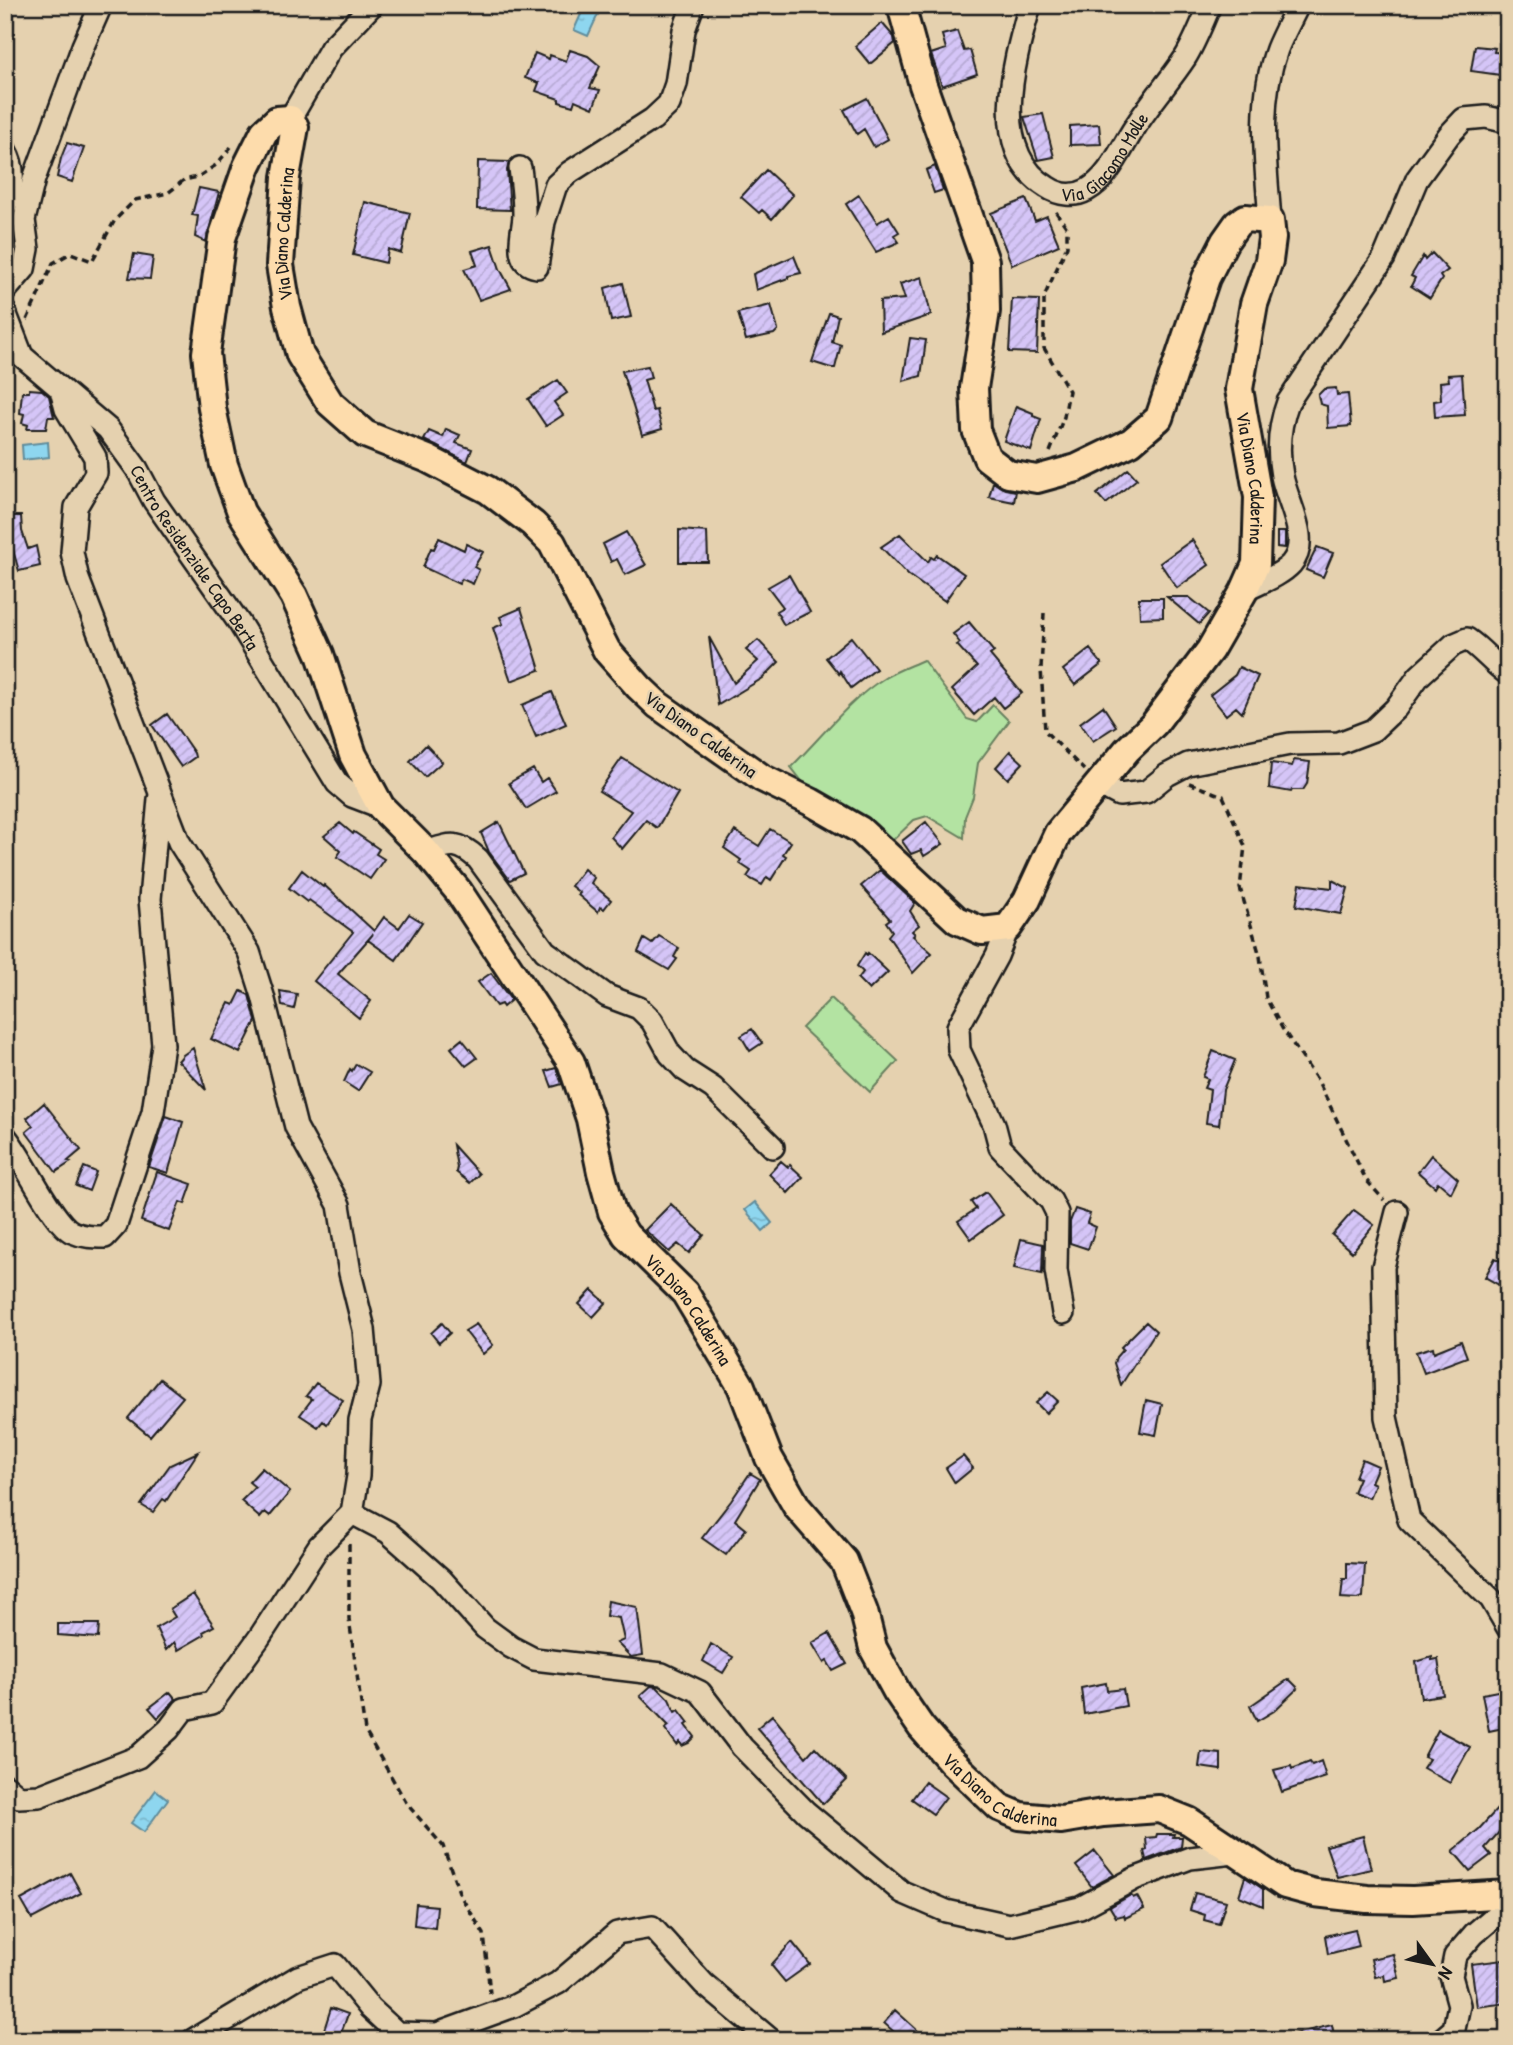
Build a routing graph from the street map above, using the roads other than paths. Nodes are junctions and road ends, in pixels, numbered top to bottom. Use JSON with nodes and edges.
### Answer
{"nodes":[{"id":1,"x":101,"y":5,"type":"edge"},
{"id":2,"x":372,"y":5,"type":"edge"},
{"id":3,"x":693,"y":5,"type":"edge"},
{"id":4,"x":901,"y":5,"type":"edge"},
{"id":5,"x":1030,"y":5,"type":"edge"},
{"id":6,"x":1210,"y":5,"type":"edge"},
{"id":7,"x":1298,"y":5,"type":"edge"},
{"id":8,"x":290,"y":119,"type":"junction"},
{"id":9,"x":1508,"y":122,"type":"edge"},
{"id":10,"x":5,"y":150,"type":"edge"},
{"id":11,"x":520,"y":168,"type":"dead end"},
{"id":12,"x":5,"y":208,"type":"edge"},
{"id":13,"x":1270,"y":220,"type":"junction"},
{"id":14,"x":5,"y":291,"type":"edge"},
{"id":15,"x":5,"y":312,"type":"edge"},
{"id":16,"x":61,"y":390,"type":"junction"},
{"id":17,"x":1244,"y":591,"type":"junction"},
{"id":18,"x":1508,"y":674,"type":"edge"},
{"id":19,"x":1098,"y":784,"type":"junction"},
{"id":20,"x":159,"y":794,"type":"junction"},
{"id":21,"x":381,"y":807,"type":"junction"},
{"id":22,"x":426,"y":852,"type":"junction"},
{"id":23,"x":1008,"y":928,"type":"junction"},
{"id":24,"x":5,"y":1136,"type":"edge"},
{"id":25,"x":773,"y":1147,"type":"dead end"},
{"id":26,"x":1397,"y":1212,"type":"road end"},
{"id":27,"x":1063,"y":1313,"type":"dead end"},
{"id":28,"x":352,"y":1513,"type":"junction"},
{"id":29,"x":1508,"y":1628,"type":"edge"},
{"id":30,"x":5,"y":1785,"type":"edge"},
{"id":31,"x":1234,"y":1853,"type":"junction"},
{"id":32,"x":1508,"y":1894,"type":"edge"},
{"id":33,"x":1508,"y":1905,"type":"edge"},
{"id":34,"x":193,"y":2040,"type":"edge"},
{"id":35,"x":771,"y":2040,"type":"edge"},
{"id":36,"x":1441,"y":2040,"type":"edge"}],
"edges":[{"from":1,"to":14,"type":"street"},
{"from":2,"to":8,"type":"street"},
{"from":3,"to":11,"type":"street"},
{"from":4,"to":13,"type":"main road"},
{"from":5,"to":6,"type":"street","name":"Via Giacomo Molle"},
{"from":7,"to":13,"type":"street"},
{"from":8,"to":21,"type":"main road","name":"Via Diano Calderina"},
{"from":8,"to":23,"type":"main road","name":"Via Diano Calderina"},
{"from":9,"to":17,"type":"street"},
{"from":10,"to":12,"type":"street"},
{"from":13,"to":17,"type":"main road","name":"Via Diano Calderina"},
{"from":15,"to":16,"type":"street","name":"Centro Residenziale Capo Berta"},
{"from":16,"to":20,"type":"street"},
{"from":16,"to":21,"type":"street","name":"Centro Residenziale Capo Berta"},
{"from":17,"to":19,"type":"main road","name":"Via Diano Calderina"},
{"from":18,"to":19,"type":"street"},
{"from":19,"to":23,"type":"main road","name":"Via Diano Calderina"},
{"from":20,"to":24,"type":"street"},
{"from":20,"to":28,"type":"street"},
{"from":21,"to":22,"type":"main road","name":"Via Diano Calderina"},
{"from":22,"to":25,"type":"street"},
{"from":22,"to":31,"type":"main road","name":"Via Diano Calderina"},
{"from":23,"to":27,"type":"street"},
{"from":26,"to":29,"type":"street"},
{"from":28,"to":30,"type":"street"},
{"from":28,"to":31,"type":"street"},
{"from":31,"to":32,"type":"main road","name":"Via Diano Calderina"},
{"from":33,"to":36,"type":"street"},
{"from":34,"to":35,"type":"street"}]}
